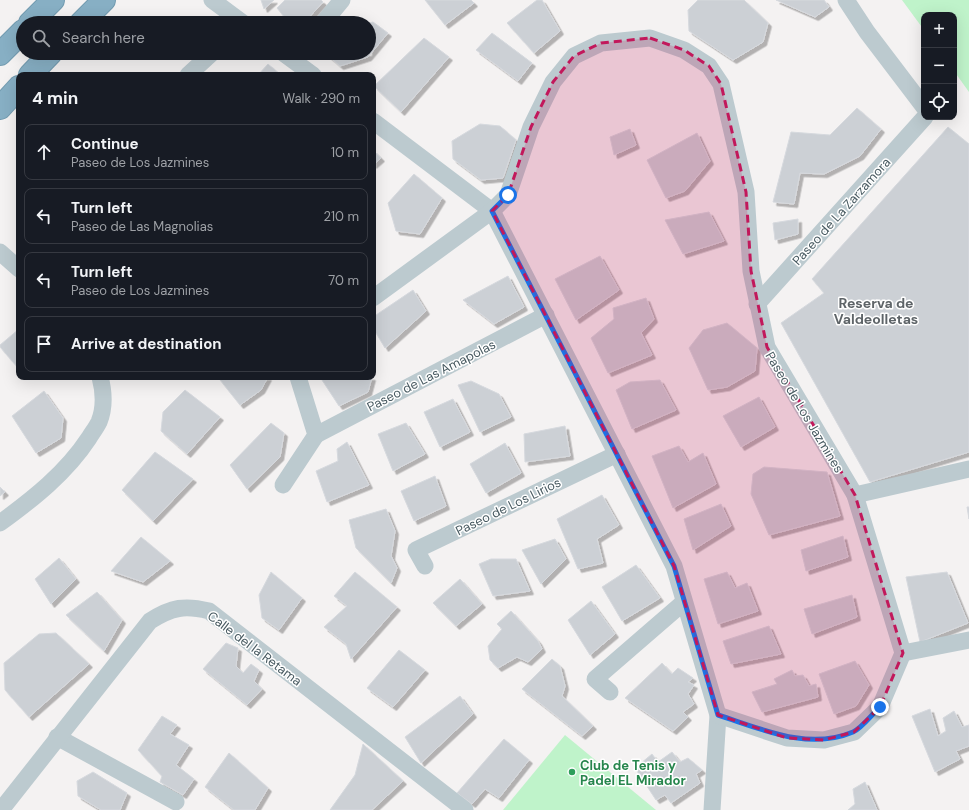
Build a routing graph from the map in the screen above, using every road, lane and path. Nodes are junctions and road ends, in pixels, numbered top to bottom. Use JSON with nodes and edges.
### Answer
{"nodes":[{"id":1,"x":53,"y":0,"type":"edge"},
{"id":2,"x":104,"y":0,"type":"edge"},
{"id":3,"x":212,"y":0,"type":"edge"},
{"id":4,"x":342,"y":0,"type":"edge"},
{"id":5,"x":846,"y":0,"type":"edge"},
{"id":6,"x":37,"y":16,"type":"edge"},
{"id":7,"x":88,"y":16,"type":"edge"},
{"id":8,"x":234,"y":16,"type":"edge"},
{"id":9,"x":329,"y":16,"type":"edge"},
{"id":10,"x":16,"y":38,"type":"edge"},
{"id":11,"x":0,"y":54,"type":"edge"},
{"id":12,"x":44,"y":60,"type":"edge"},
{"id":13,"x":204,"y":60,"type":"edge"},
{"id":14,"x":297,"y":60,"type":"edge"},
{"id":15,"x":33,"y":72,"type":"edge"},
{"id":16,"x":191,"y":72,"type":"edge"},
{"id":17,"x":310,"y":72,"type":"edge"},
{"id":18,"x":16,"y":90,"type":"edge"},
{"id":19,"x":921,"y":103,"type":"edge"},
{"id":20,"x":0,"y":108,"type":"edge"},
{"id":21,"x":922,"y":120,"type":"edge"},
{"id":22,"x":376,"y":123,"type":"edge"},
{"id":23,"x":492,"y":211,"type":"junction"},
{"id":24,"x":0,"y":252,"type":"edge"},
{"id":25,"x":16,"y":266,"type":"edge"},
{"id":26,"x":376,"y":296,"type":"edge"},
{"id":27,"x":757,"y":304,"type":"junction"},
{"id":28,"x":546,"y":316,"type":"junction"},
{"id":29,"x":101,"y":380,"type":"edge"},
{"id":30,"x":299,"y":380,"type":"edge"},
{"id":31,"x":316,"y":434,"type":"junction"},
{"id":32,"x":617,"y":454,"type":"junction"},
{"id":33,"x":969,"y":469,"type":"edge"},
{"id":34,"x":283,"y":485,"type":"dead end"},
{"id":35,"x":855,"y":495,"type":"junction"},
{"id":36,"x":0,"y":523,"type":"edge"},
{"id":37,"x":425,"y":566,"type":"dead end"},
{"id":38,"x":684,"y":602,"type":"junction"},
{"id":39,"x":969,"y":640,"type":"edge"},
{"id":40,"x":903,"y":653,"type":"junction"},
{"id":41,"x":610,"y":692,"type":"dead end"},
{"id":42,"x":718,"y":715,"type":"junction"},
{"id":43,"x":57,"y":737,"type":"junction"},
{"id":44,"x":176,"y":802,"type":"dead end"},
{"id":45,"x":1,"y":810,"type":"edge"},
{"id":46,"x":465,"y":810,"type":"edge"},
{"id":47,"x":712,"y":810,"type":"edge"}],
"edges":[{"from":1,"to":6,"type":"highway"},
{"from":2,"to":7,"type":"highway"},
{"from":3,"to":8,"type":"street"},
{"from":4,"to":9,"type":"street"},
{"from":5,"to":19,"type":"street"},
{"from":10,"to":11,"type":"highway"},
{"from":12,"to":15,"type":"highway"},
{"from":13,"to":16,"type":"street"},
{"from":14,"to":17,"type":"street"},
{"from":18,"to":20,"type":"highway"},
{"from":21,"to":27,"type":"street","name":"Paseo de La Zarzamora"},
{"from":22,"to":23,"type":"street"},
{"from":23,"to":26,"type":"street","name":"Paseo de Los Jazmines"},
{"from":23,"to":27,"type":"street","name":"Paseo de Los Jazmines"},
{"from":23,"to":28,"type":"street"},
{"from":24,"to":25,"type":"street"},
{"from":27,"to":35,"type":"street","name":"Paseo de Los Jazmines"},
{"from":28,"to":31,"type":"street","name":"Paseo de Las Amapolas"},
{"from":28,"to":32,"type":"street"},
{"from":29,"to":36,"type":"street"},
{"from":30,"to":31,"type":"street"},
{"from":31,"to":34,"type":"street"},
{"from":32,"to":37,"type":"street","name":"Paseo de Los Lirios"},
{"from":32,"to":38,"type":"street"},
{"from":33,"to":35,"type":"street"},
{"from":35,"to":40,"type":"street","name":"Paseo de Los Jazmines"},
{"from":38,"to":41,"type":"street"},
{"from":38,"to":42,"type":"street"},
{"from":39,"to":40,"type":"street"},
{"from":40,"to":42,"type":"street"},
{"from":42,"to":47,"type":"street"},
{"from":43,"to":44,"type":"street"},
{"from":43,"to":45,"type":"street","name":"Calle del la Retama"},
{"from":43,"to":46,"type":"street","name":"Calle del la Retama"}]}
